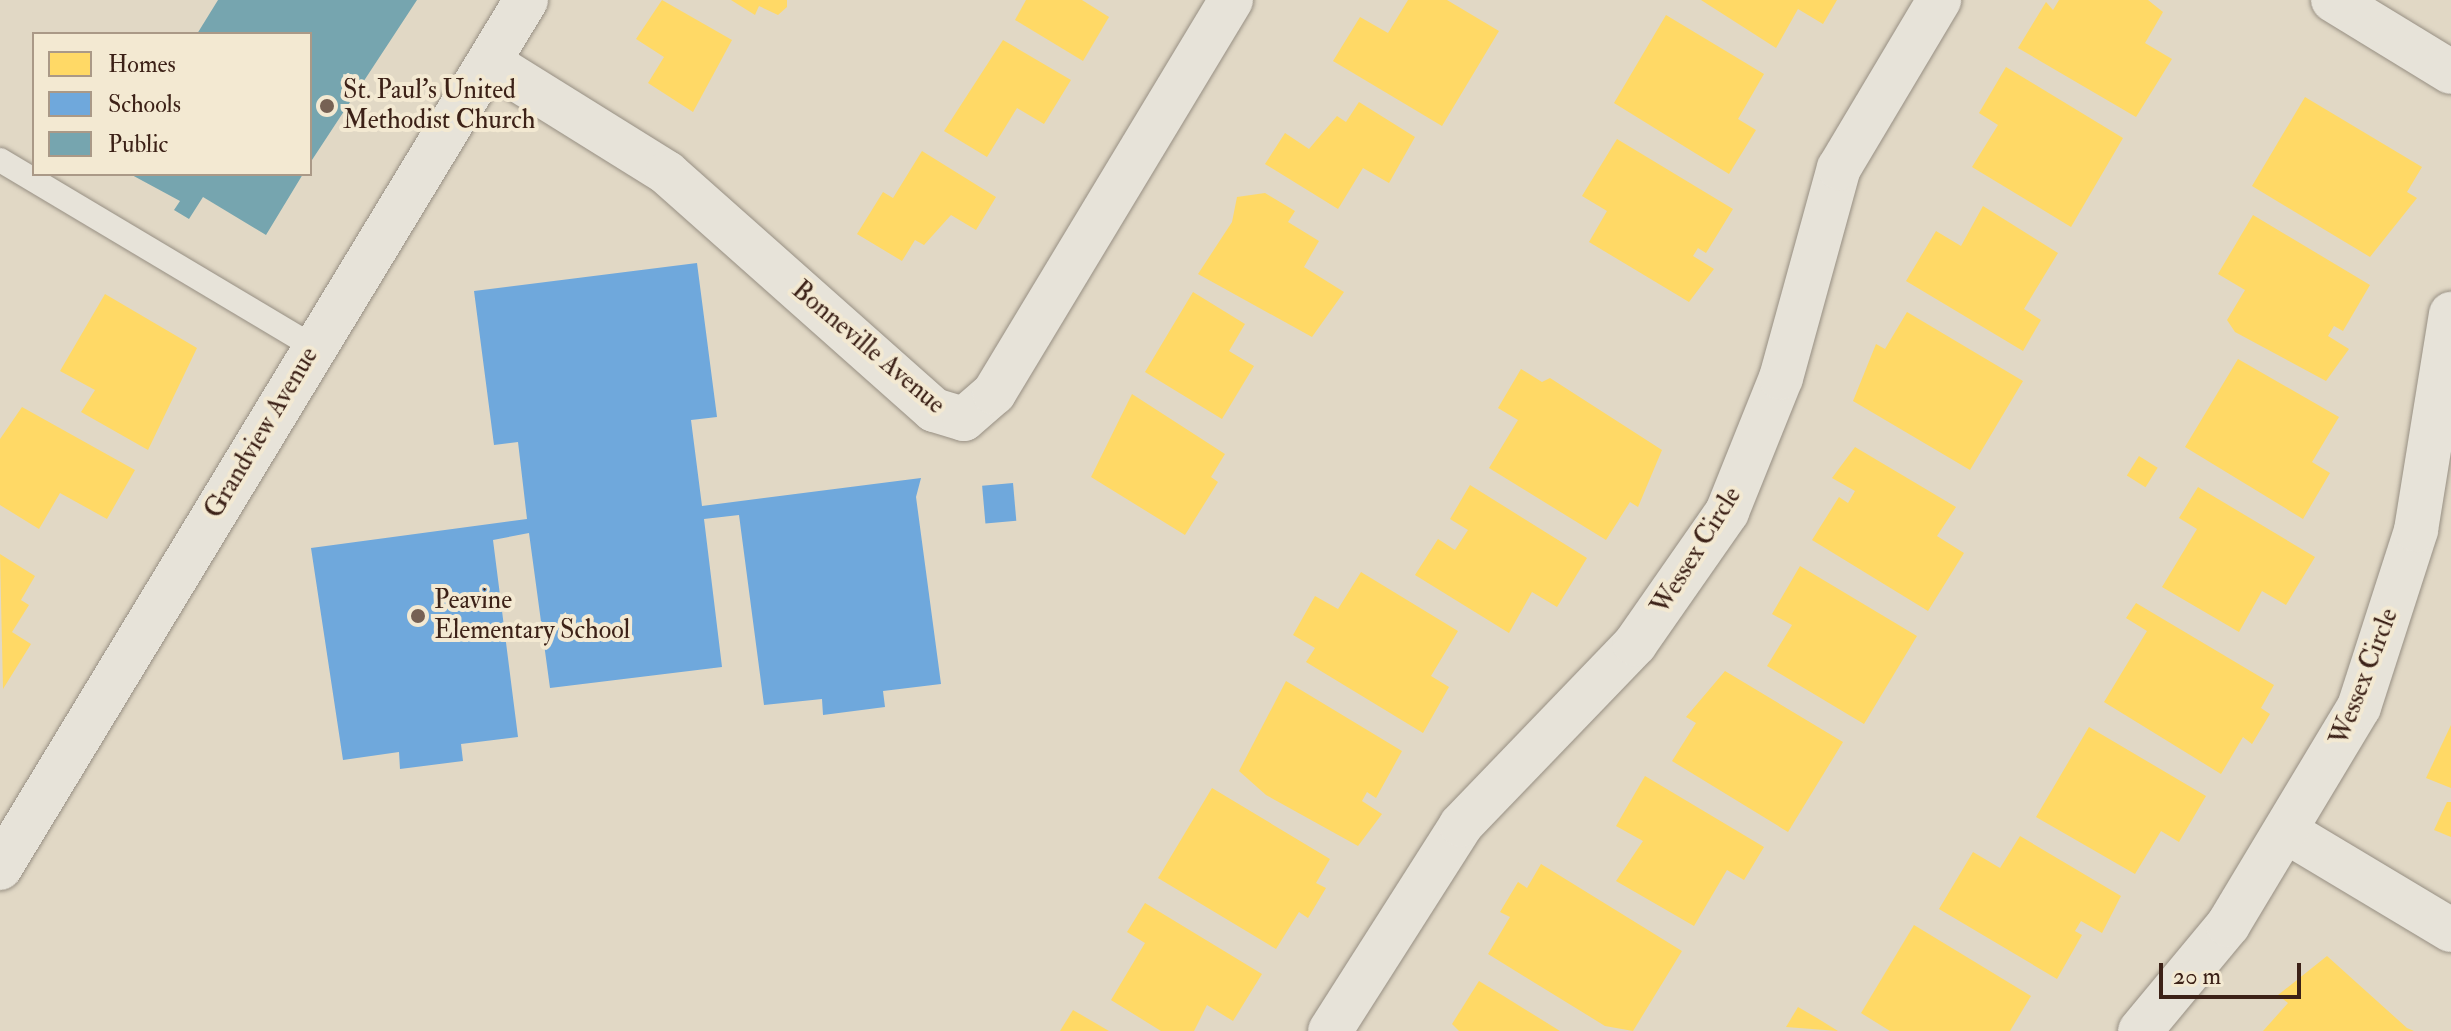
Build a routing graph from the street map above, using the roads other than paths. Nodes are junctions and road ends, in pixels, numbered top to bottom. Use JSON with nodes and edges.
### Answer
{"nodes":[{"id":1,"x":526,"y":0,"type":"edge"},
{"id":2,"x":1231,"y":0,"type":"edge"},
{"id":3,"x":1939,"y":0,"type":"edge"},
{"id":4,"x":2333,"y":0,"type":"edge"},
{"id":5,"x":489,"y":62,"type":"junction"},
{"id":6,"x":2451,"y":72,"type":"edge"},
{"id":7,"x":0,"y":160,"type":"edge"},
{"id":8,"x":2451,"y":314,"type":"edge"},
{"id":9,"x":314,"y":347,"type":"junction"},
{"id":10,"x":2287,"y":832,"type":"junction"},
{"id":11,"x":0,"y":868,"type":"edge"},
{"id":12,"x":2451,"y":930,"type":"edge"},
{"id":13,"x":1330,"y":1031,"type":"edge"},
{"id":14,"x":2140,"y":1031,"type":"edge"}],
"edges":[{"from":1,"to":5,"type":"street","name":"Grandview Avenue"},
{"from":2,"to":5,"type":"street","name":"Bonneville Avenue"},
{"from":3,"to":13,"type":"street","name":"Wessex Circle"},
{"from":4,"to":6,"type":"street"},
{"from":5,"to":9,"type":"street","name":"Grandview Avenue"},
{"from":7,"to":9,"type":"lane"},
{"from":8,"to":10,"type":"street","name":"Wessex Circle"},
{"from":9,"to":11,"type":"street","name":"Grandview Avenue"},
{"from":10,"to":12,"type":"street"},
{"from":10,"to":14,"type":"street","name":"Wessex Circle"}]}
